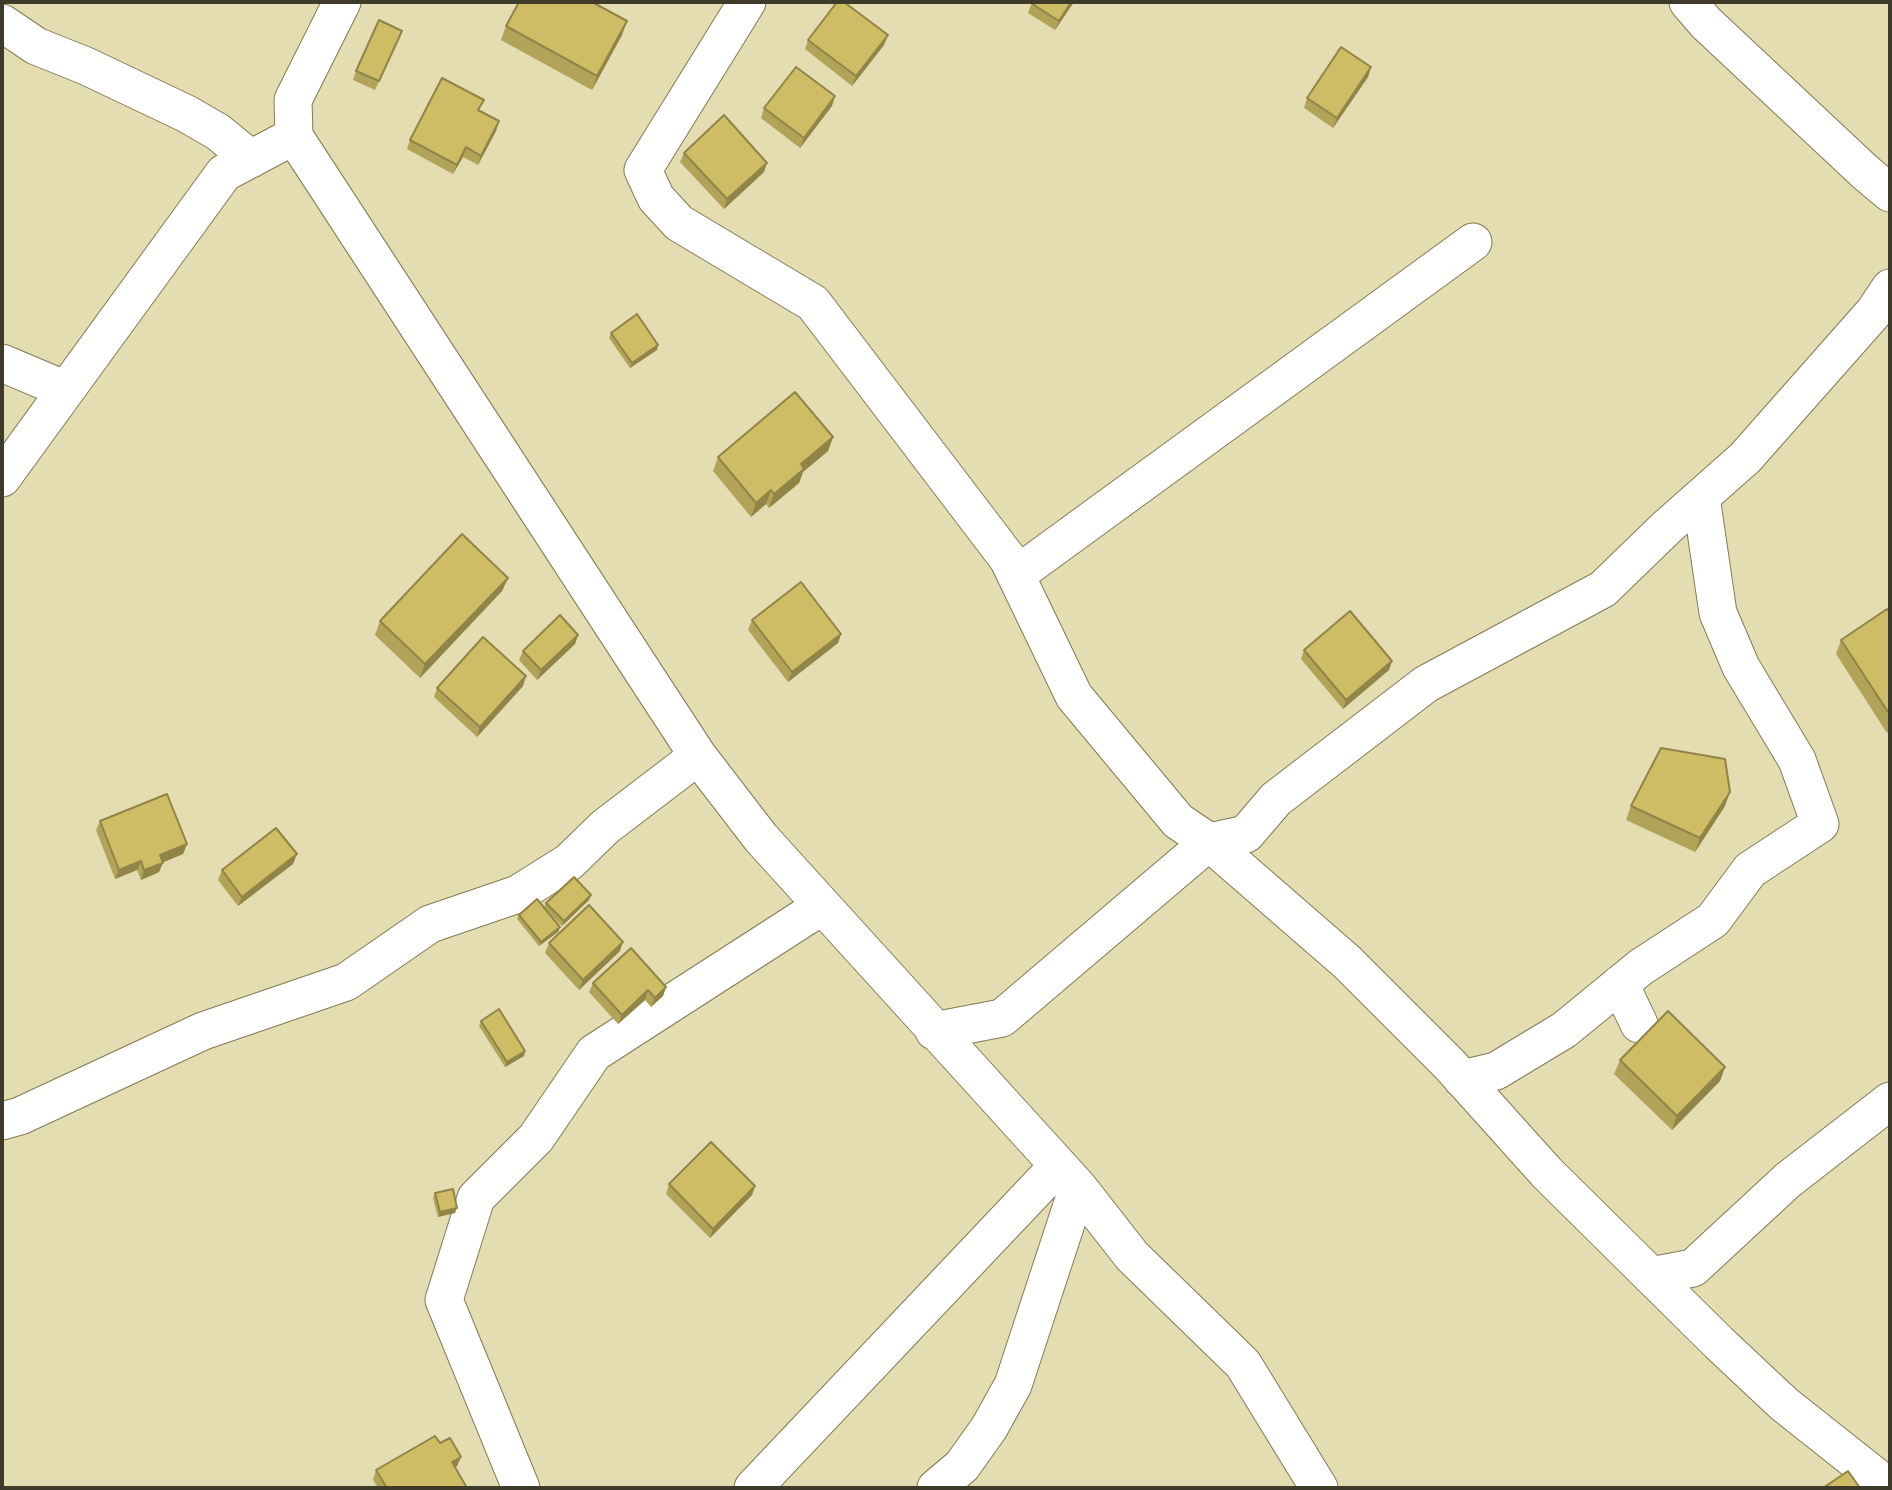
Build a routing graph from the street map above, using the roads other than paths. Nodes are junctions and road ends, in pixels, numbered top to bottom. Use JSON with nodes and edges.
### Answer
{"nodes":[{"id":1,"x":342,"y":2,"type":"edge"},
{"id":2,"x":747,"y":2,"type":"edge"},
{"id":3,"x":1688,"y":2,"type":"edge"},
{"id":4,"x":2,"y":23,"type":"edge"},
{"id":5,"x":295,"y":136,"type":"junction"},
{"id":6,"x":251,"y":159,"type":"junction"},
{"id":7,"x":1890,"y":193,"type":"edge"},
{"id":8,"x":1473,"y":242,"type":"dead end"},
{"id":9,"x":1890,"y":288,"type":"edge"},
{"id":10,"x":2,"y":363,"type":"edge"},
{"id":11,"x":66,"y":390,"type":"junction"},
{"id":12,"x":2,"y":478,"type":"edge"},
{"id":13,"x":1701,"y":497,"type":"junction"},
{"id":14,"x":1016,"y":575,"type":"junction"},
{"id":15,"x":698,"y":755,"type":"junction"},
{"id":16,"x":1209,"y":842,"type":"junction"},
{"id":17,"x":822,"y":906,"type":"junction"},
{"id":18,"x":1620,"y":984,"type":"junction"},
{"id":19,"x":1639,"y":1024,"type":"dead end"},
{"id":20,"x":934,"y":1031,"type":"junction"},
{"id":21,"x":1462,"y":1079,"type":"junction"},
{"id":22,"x":1890,"y":1101,"type":"edge"},
{"id":23,"x":2,"y":1121,"type":"edge"},
{"id":24,"x":1068,"y":1176,"type":"junction"},
{"id":25,"x":1651,"y":1276,"type":"junction"},
{"id":26,"x":521,"y":1488,"type":"edge"},
{"id":27,"x":753,"y":1488,"type":"edge"},
{"id":28,"x":936,"y":1488,"type":"edge"},
{"id":29,"x":1319,"y":1488,"type":"edge"},
{"id":30,"x":1890,"y":1488,"type":"edge"}],
"edges":[{"from":1,"to":5,"type":"street"},
{"from":2,"to":14,"type":"street"},
{"from":3,"to":7,"type":"street"},
{"from":4,"to":6,"type":"street"},
{"from":5,"to":6,"type":"street"},
{"from":5,"to":15,"type":"street"},
{"from":6,"to":11,"type":"street"},
{"from":8,"to":14,"type":"street"},
{"from":9,"to":13,"type":"street"},
{"from":10,"to":11,"type":"street"},
{"from":11,"to":12,"type":"street"},
{"from":13,"to":16,"type":"street"},
{"from":13,"to":18,"type":"street"},
{"from":14,"to":16,"type":"street"},
{"from":15,"to":17,"type":"street"},
{"from":15,"to":23,"type":"street"},
{"from":16,"to":20,"type":"street"},
{"from":16,"to":21,"type":"street"},
{"from":17,"to":20,"type":"street"},
{"from":17,"to":26,"type":"street"},
{"from":18,"to":19,"type":"street"},
{"from":18,"to":21,"type":"street"},
{"from":20,"to":24,"type":"street"},
{"from":21,"to":25,"type":"street"},
{"from":22,"to":25,"type":"street"},
{"from":24,"to":27,"type":"street"},
{"from":24,"to":28,"type":"street"},
{"from":24,"to":29,"type":"street"},
{"from":25,"to":30,"type":"street"}]}
